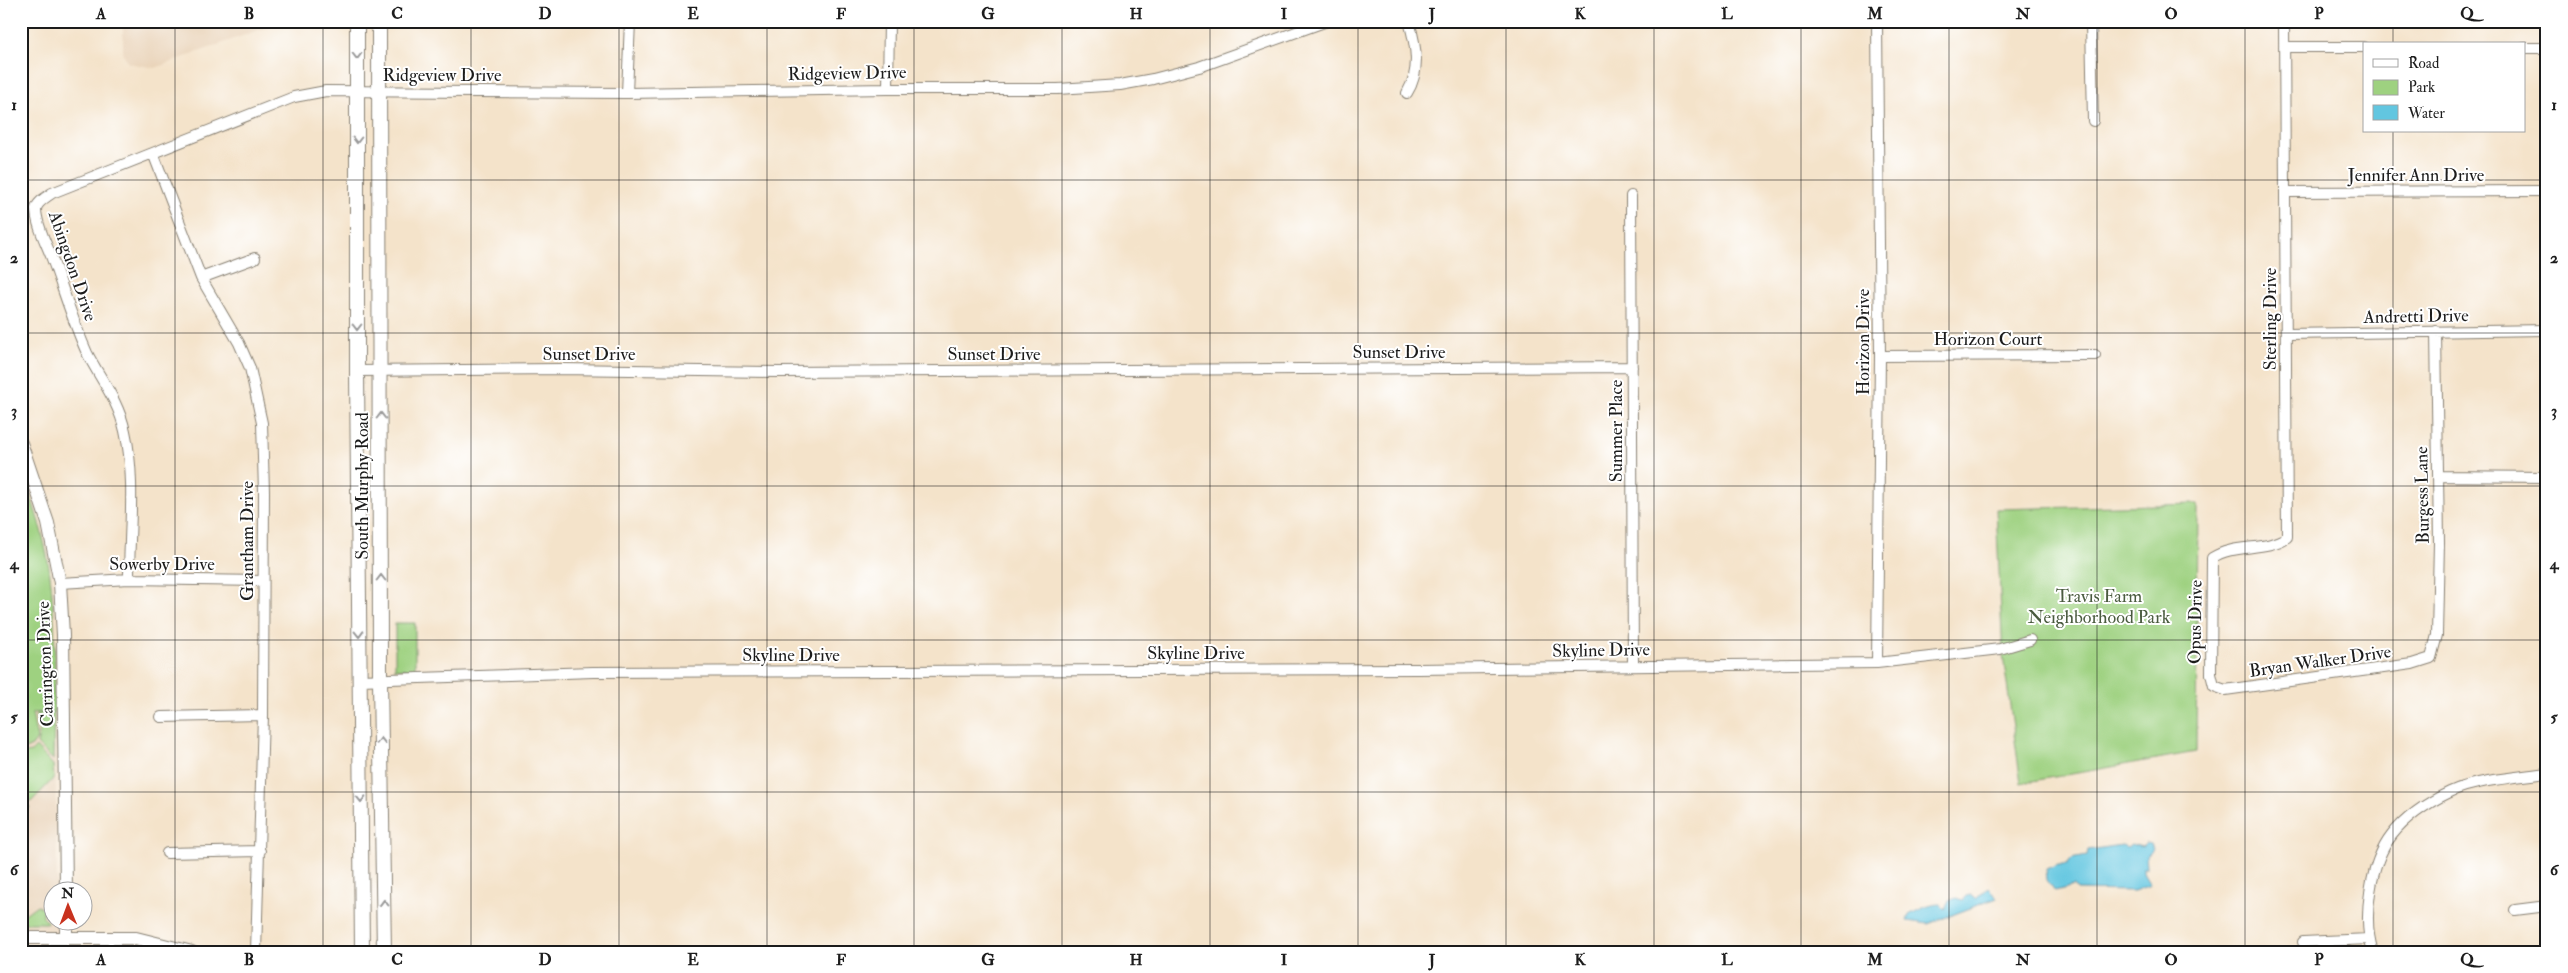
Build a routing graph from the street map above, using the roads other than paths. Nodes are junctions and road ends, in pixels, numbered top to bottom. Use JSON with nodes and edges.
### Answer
{"nodes":[{"id":1,"x":357,"y":21,"type":"edge"},
{"id":2,"x":379,"y":21,"type":"edge"},
{"id":3,"x":630,"y":21,"type":"edge"},
{"id":4,"x":889,"y":21,"type":"edge"},
{"id":5,"x":1327,"y":21,"type":"edge"},
{"id":6,"x":1409,"y":21,"type":"edge"},
{"id":7,"x":1877,"y":21,"type":"edge"},
{"id":8,"x":2091,"y":21,"type":"edge"},
{"id":9,"x":2284,"y":21,"type":"edge"},
{"id":10,"x":2284,"y":47,"type":"junction"},
{"id":11,"x":2363,"y":47,"type":"edge"},
{"id":12,"x":2526,"y":48,"type":"edge"},
{"id":13,"x":2547,"y":48,"type":"edge"},
{"id":14,"x":888,"y":89,"type":"junction"},
{"id":15,"x":357,"y":91,"type":"junction"},
{"id":16,"x":380,"y":91,"type":"junction"},
{"id":17,"x":627,"y":93,"type":"junction"},
{"id":18,"x":1407,"y":93,"type":"dead end"},
{"id":19,"x":2093,"y":121,"type":"dead end"},
{"id":20,"x":154,"y":153,"type":"junction"},
{"id":21,"x":2547,"y":191,"type":"edge"},
{"id":22,"x":2286,"y":192,"type":"junction"},
{"id":23,"x":1631,"y":196,"type":"dead end"},
{"id":24,"x":255,"y":258,"type":"dead end"},
{"id":25,"x":202,"y":278,"type":"junction"},
{"id":26,"x":2547,"y":330,"type":"edge"},
{"id":27,"x":2436,"y":331,"type":"junction"},
{"id":28,"x":2287,"y":334,"type":"junction"},
{"id":29,"x":2095,"y":355,"type":"dead end"},
{"id":30,"x":1880,"y":356,"type":"junction"},
{"id":31,"x":1632,"y":367,"type":"junction"},
{"id":32,"x":357,"y":371,"type":"junction"},
{"id":33,"x":381,"y":371,"type":"junction"},
{"id":34,"x":21,"y":443,"type":"edge"},
{"id":35,"x":2438,"y":476,"type":"junction"},
{"id":36,"x":2547,"y":477,"type":"edge"},
{"id":37,"x":2212,"y":558,"type":"joint"},
{"id":38,"x":129,"y":580,"type":"junction"},
{"id":39,"x":263,"y":581,"type":"junction"},
{"id":40,"x":60,"y":583,"type":"junction"},
{"id":41,"x":2030,"y":640,"type":"dead end"},
{"id":42,"x":2431,"y":658,"type":"joint"},
{"id":43,"x":1877,"y":663,"type":"junction"},
{"id":44,"x":1633,"y":666,"type":"junction"},
{"id":45,"x":360,"y":680,"type":"junction"},
{"id":46,"x":380,"y":680,"type":"junction"},
{"id":47,"x":2214,"y":686,"type":"joint"},
{"id":48,"x":262,"y":715,"type":"junction"},
{"id":49,"x":160,"y":717,"type":"dead end"},
{"id":50,"x":2547,"y":773,"type":"edge"},
{"id":51,"x":260,"y":851,"type":"junction"},
{"id":52,"x":167,"y":853,"type":"dead end"},
{"id":53,"x":66,"y":880,"type":"edge"},
{"id":54,"x":2547,"y":906,"type":"edge"},
{"id":55,"x":2515,"y":910,"type":"dead end"},
{"id":56,"x":66,"y":930,"type":"edge"},
{"id":57,"x":21,"y":938,"type":"edge"},
{"id":58,"x":66,"y":938,"type":"junction"},
{"id":59,"x":2369,"y":940,"type":"junction"},
{"id":60,"x":2303,"y":942,"type":"dead end"},
{"id":61,"x":192,"y":952,"type":"edge"},
{"id":62,"x":256,"y":952,"type":"edge"},
{"id":63,"x":362,"y":952,"type":"edge"},
{"id":64,"x":384,"y":952,"type":"edge"},
{"id":65,"x":2373,"y":952,"type":"edge"}],
"edges":[{"from":1,"to":15,"type":"main road","name":"South Murphy Road","one_way":true},
{"from":2,"to":16,"type":"main road","name":"South Murphy Road"},
{"from":3,"to":17,"type":"street"},
{"from":4,"to":14,"type":"street"},
{"from":5,"to":14,"type":"street","name":"Ridgeview Drive"},
{"from":6,"to":18,"type":"street"},
{"from":7,"to":30,"type":"street","name":"Horizon Drive"},
{"from":8,"to":19,"type":"street"},
{"from":9,"to":10,"type":"street","name":"Sterling Drive"},
{"from":10,"to":11,"type":"street"},
{"from":10,"to":22,"type":"street","name":"Sterling Drive"},
{"from":12,"to":13,"type":"street"},
{"from":14,"to":17,"type":"street","name":"Ridgeview Drive"},
{"from":15,"to":16,"type":"street","name":"Ridgeview Drive"},
{"from":15,"to":20,"type":"street","name":"Abingdon Drive"},
{"from":15,"to":32,"type":"main road","name":"South Murphy Road","one_way":true},
{"from":16,"to":17,"type":"street","name":"Ridgeview Drive"},
{"from":16,"to":33,"type":"main road","name":"South Murphy Road"},
{"from":20,"to":25,"type":"street","name":"Grantham Drive"},
{"from":20,"to":38,"type":"street","name":"Abingdon Drive"},
{"from":21,"to":22,"type":"street","name":"Jennifer Ann Drive"},
{"from":22,"to":28,"type":"street","name":"Sterling Drive"},
{"from":23,"to":31,"type":"street","name":"Summer Place"},
{"from":24,"to":25,"type":"street"},
{"from":25,"to":39,"type":"street","name":"Grantham Drive"},
{"from":26,"to":27,"type":"street","name":"Andretti Drive"},
{"from":27,"to":28,"type":"street","name":"Andretti Drive"},
{"from":27,"to":35,"type":"street","name":"Burgess Lane"},
{"from":28,"to":37,"type":"street","name":"Sterling Drive"},
{"from":29,"to":30,"type":"street","name":"Horizon Court"},
{"from":30,"to":43,"type":"street","name":"Horizon Drive"},
{"from":31,"to":33,"type":"street","name":"Sunset Drive"},
{"from":31,"to":44,"type":"street","name":"Summer Place"},
{"from":32,"to":33,"type":"street","name":"Sunset Drive"},
{"from":32,"to":45,"type":"main road","name":"South Murphy Road","one_way":true},
{"from":46,"to":33,"type":"main road","name":"South Murphy Road","one_way":true},
{"from":34,"to":40,"type":"street","name":"Carrington Drive"},
{"from":35,"to":36,"type":"street"},
{"from":35,"to":42,"type":"street","name":"Burgess Lane"},
{"from":37,"to":47,"type":"street","name":"Opus Drive"},
{"from":38,"to":39,"type":"street","name":"Sowerby Drive"},
{"from":38,"to":40,"type":"street","name":"Sowerby Drive"},
{"from":39,"to":48,"type":"street","name":"Grantham Drive"},
{"from":40,"to":53,"type":"street","name":"Carrington Drive"},
{"from":41,"to":43,"type":"street","name":"Skyline Drive"},
{"from":42,"to":47,"type":"street","name":"Bryan Walker Drive"},
{"from":43,"to":44,"type":"street","name":"Skyline Drive"},
{"from":44,"to":46,"type":"street","name":"Skyline Drive"},
{"from":45,"to":46,"type":"street","name":"Skyline Drive"},
{"from":45,"to":63,"type":"main road","name":"South Murphy Road","one_way":true},
{"from":64,"to":46,"type":"main road","name":"South Murphy Road","one_way":true},
{"from":48,"to":49,"type":"street"},
{"from":48,"to":51,"type":"street","name":"Grantham Drive"},
{"from":50,"to":59,"type":"street"},
{"from":51,"to":52,"type":"street"},
{"from":51,"to":62,"type":"street","name":"Grantham Drive"},
{"from":54,"to":55,"type":"street"},
{"from":56,"to":58,"type":"street"},
{"from":57,"to":58,"type":"street"},
{"from":58,"to":61,"type":"street"},
{"from":59,"to":60,"type":"street"},
{"from":59,"to":65,"type":"street"}]}
